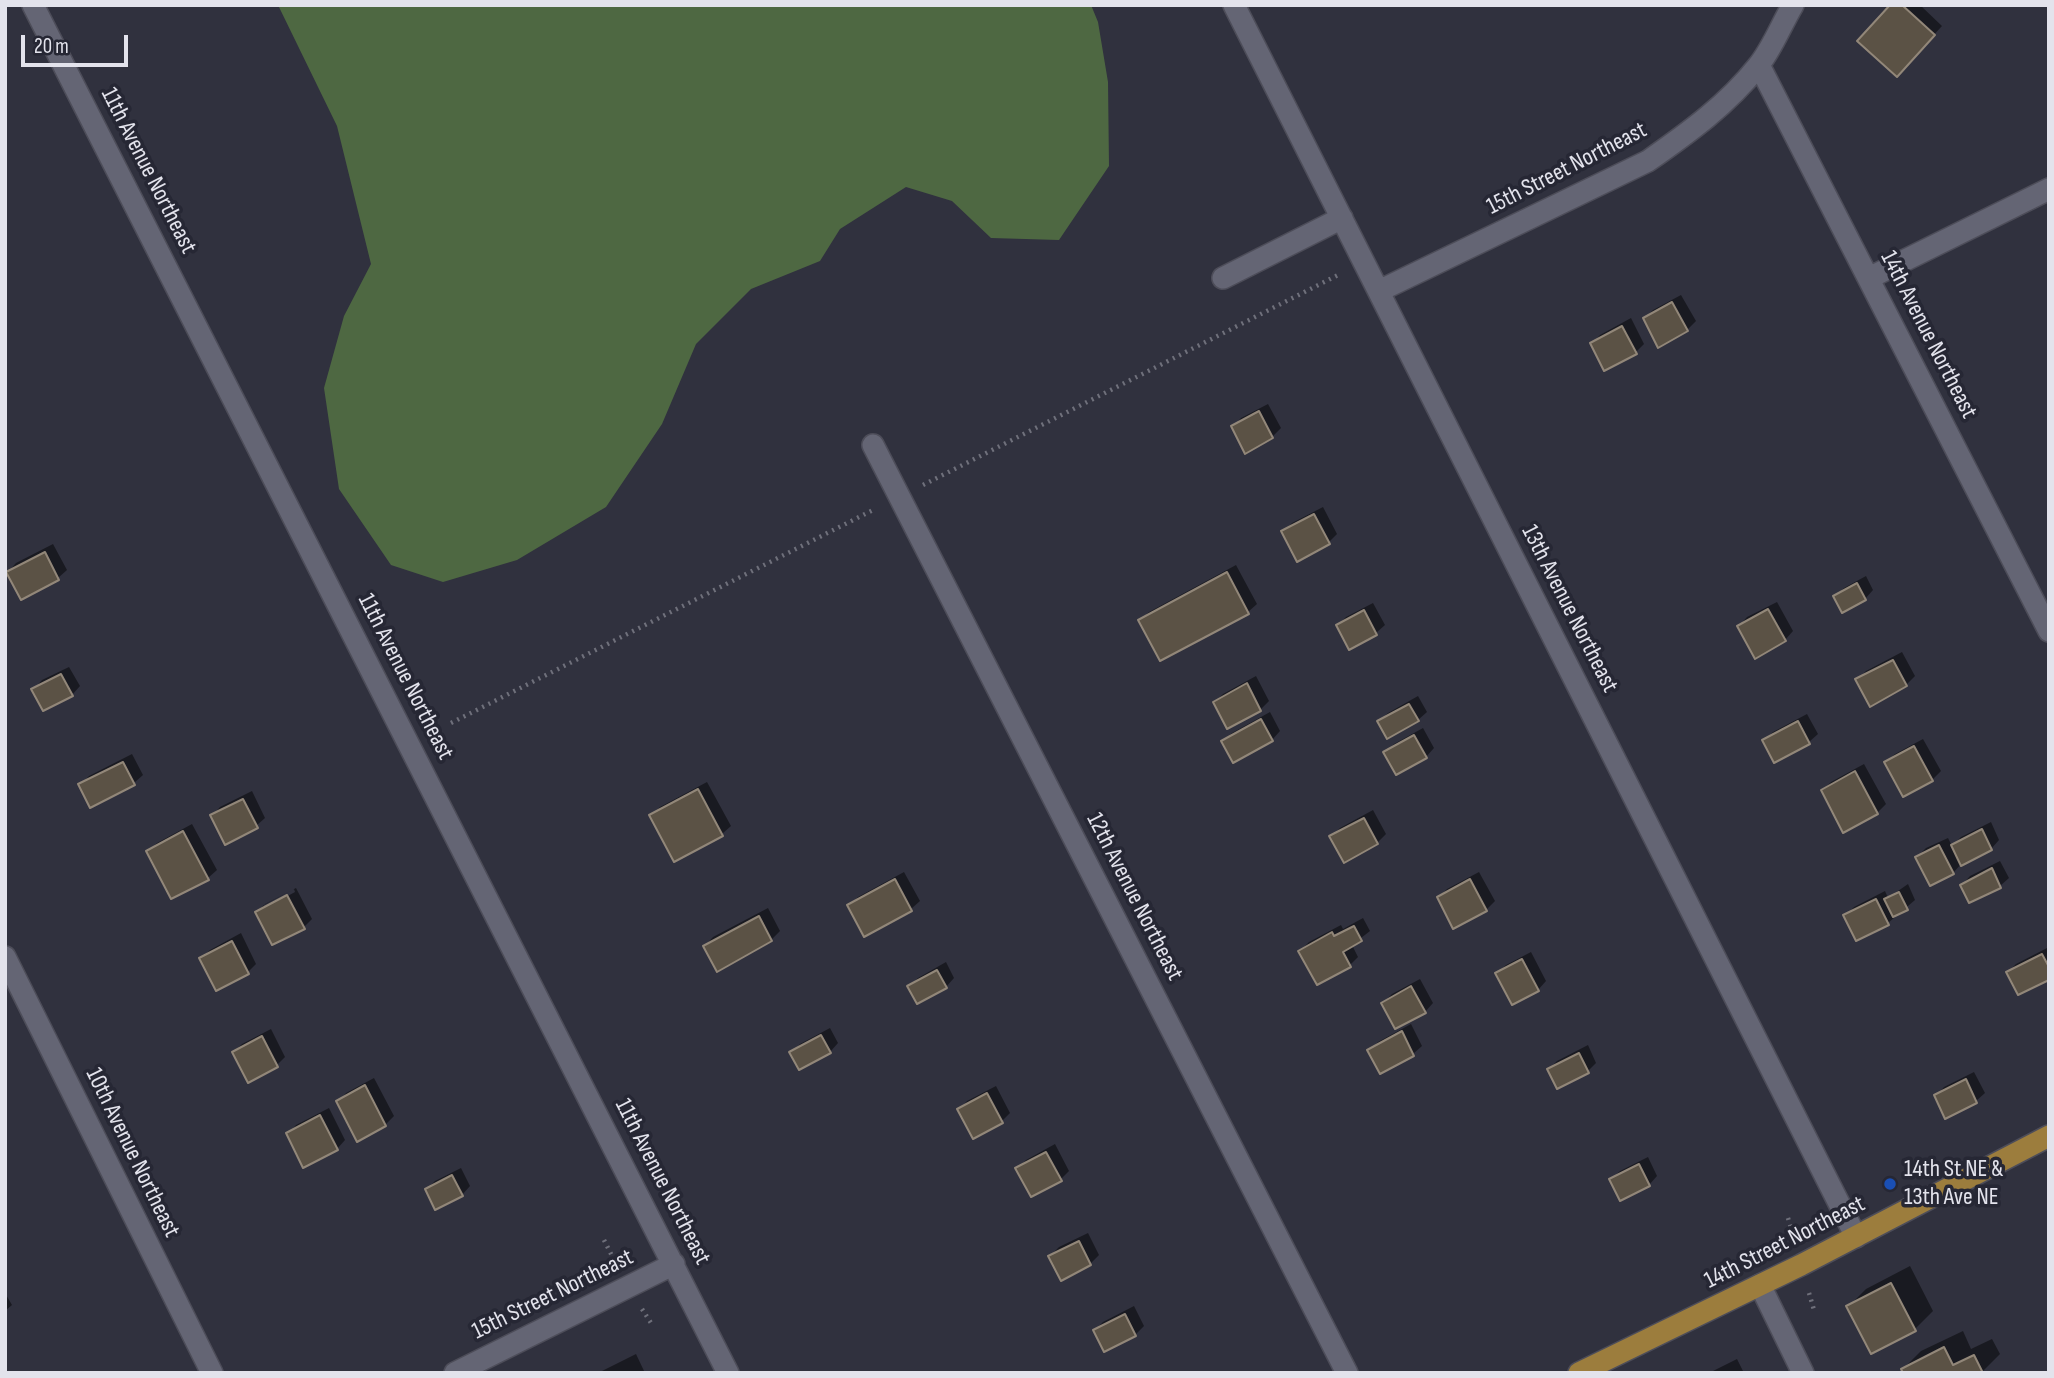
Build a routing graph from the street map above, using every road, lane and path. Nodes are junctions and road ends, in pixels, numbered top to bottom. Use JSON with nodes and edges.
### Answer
{"nodes":[{"id":1,"x":33,"y":5,"type":"edge"},
{"id":2,"x":1234,"y":5,"type":"edge"},
{"id":3,"x":1793,"y":5,"type":"edge"},
{"id":4,"x":1759,"y":65,"type":"junction"},
{"id":5,"x":2049,"y":189,"type":"edge"},
{"id":6,"x":1342,"y":218,"type":"junction"},
{"id":7,"x":1223,"y":278,"type":"dead end"},
{"id":8,"x":1869,"y":278,"type":"junction"},
{"id":9,"x":1379,"y":291,"type":"junction"},
{"id":10,"x":873,"y":445,"type":"dead end"},
{"id":11,"x":2049,"y":631,"type":"edge"},
{"id":12,"x":5,"y":957,"type":"edge"},
{"id":13,"x":2049,"y":1136,"type":"edge"},
{"id":14,"x":1856,"y":1237,"type":"junction"},
{"id":15,"x":674,"y":1264,"type":"junction"},
{"id":16,"x":1760,"y":1285,"type":"junction"},
{"id":17,"x":212,"y":1373,"type":"edge"},
{"id":18,"x":455,"y":1373,"type":"edge"},
{"id":19,"x":728,"y":1373,"type":"edge"},
{"id":20,"x":1347,"y":1373,"type":"edge"},
{"id":21,"x":1579,"y":1373,"type":"edge"},
{"id":22,"x":1803,"y":1373,"type":"edge"}],
"edges":[{"from":1,"to":15,"type":"street","name":"11th Avenue Northeast"},
{"from":2,"to":6,"type":"street","name":"13th Avenue Northeast"},
{"from":3,"to":4,"type":"street","name":"15th Street Northeast"},
{"from":4,"to":8,"type":"street","name":"14th Avenue Northeast"},
{"from":4,"to":9,"type":"street","name":"15th Street Northeast"},
{"from":5,"to":8,"type":"street"},
{"from":6,"to":7,"type":"street"},
{"from":6,"to":9,"type":"street","name":"13th Avenue Northeast"},
{"from":8,"to":11,"type":"street","name":"14th Avenue Northeast"},
{"from":9,"to":14,"type":"street","name":"13th Avenue Northeast"},
{"from":10,"to":20,"type":"street","name":"12th Avenue Northeast"},
{"from":12,"to":17,"type":"street","name":"10th Avenue Northeast"},
{"from":13,"to":14,"type":"main road","name":"14th Street Northeast"},
{"from":14,"to":16,"type":"main road","name":"14th Street Northeast"},
{"from":15,"to":18,"type":"street","name":"15th Street Northeast"},
{"from":15,"to":19,"type":"street","name":"11th Avenue Northeast"},
{"from":16,"to":21,"type":"main road","name":"14th Street Northeast"},
{"from":16,"to":22,"type":"street"}]}
